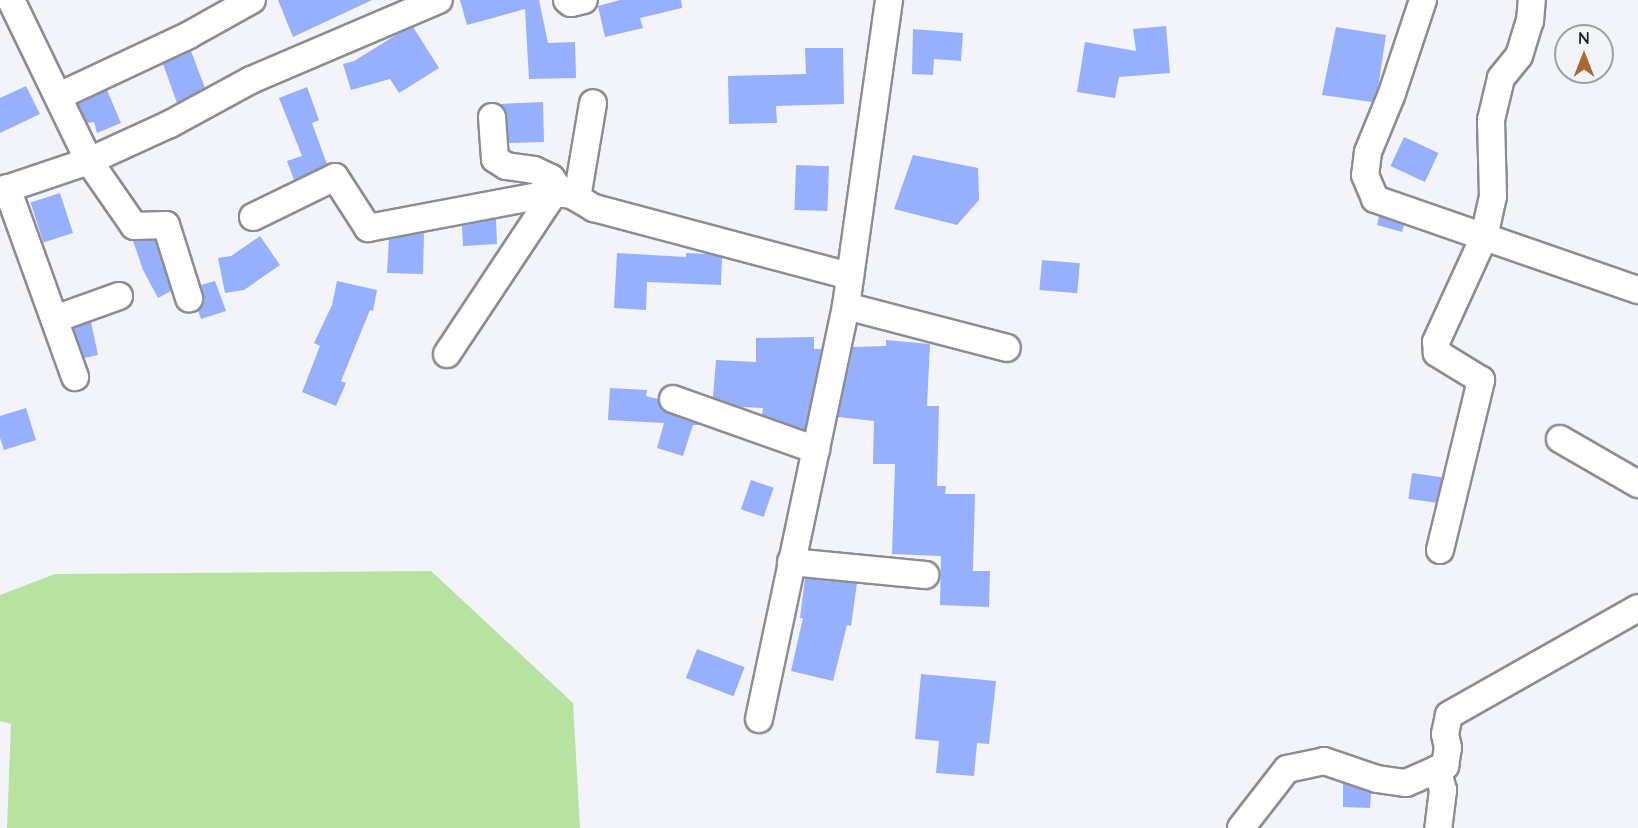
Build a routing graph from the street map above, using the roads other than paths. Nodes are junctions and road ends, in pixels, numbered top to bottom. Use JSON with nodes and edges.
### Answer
{"nodes":[{"id":1,"x":10,"y":0,"type":"edge"},
{"id":2,"x":252,"y":0,"type":"edge"},
{"id":3,"x":439,"y":0,"type":"edge"},
{"id":4,"x":567,"y":0,"type":"edge"},
{"id":5,"x":584,"y":0,"type":"edge"},
{"id":6,"x":889,"y":0,"type":"edge"},
{"id":7,"x":1423,"y":0,"type":"edge"},
{"id":8,"x":1532,"y":0,"type":"edge"},
{"id":9,"x":60,"y":96,"type":"junction"},
{"id":10,"x":593,"y":103,"type":"dead end"},
{"id":11,"x":492,"y":117,"type":"dead end"},
{"id":12,"x":89,"y":161,"type":"junction"},
{"id":13,"x":4,"y":189,"type":"edge"},
{"id":14,"x":564,"y":195,"type":"junction"},
{"id":15,"x":253,"y":217,"type":"dead end"},
{"id":16,"x":1484,"y":237,"type":"junction"},
{"id":17,"x":850,"y":276,"type":"junction"},
{"id":18,"x":1638,"y":290,"type":"edge"},
{"id":19,"x":119,"y":296,"type":"dead end"},
{"id":20,"x":189,"y":298,"type":"dead end"},
{"id":21,"x":846,"y":306,"type":"junction"},
{"id":22,"x":55,"y":319,"type":"junction"},
{"id":23,"x":1007,"y":348,"type":"dead end"},
{"id":24,"x":447,"y":354,"type":"dead end"},
{"id":25,"x":75,"y":377,"type":"dead end"},
{"id":26,"x":674,"y":399,"type":"dead end"},
{"id":27,"x":1560,"y":439,"type":"dead end"},
{"id":28,"x":816,"y":450,"type":"junction"},
{"id":29,"x":1638,"y":484,"type":"edge"},
{"id":30,"x":1440,"y":550,"type":"dead end"},
{"id":31,"x":791,"y":562,"type":"junction"},
{"id":32,"x":925,"y":575,"type":"dead end"},
{"id":33,"x":1638,"y":608,"type":"edge"},
{"id":34,"x":759,"y":719,"type":"dead end"},
{"id":35,"x":1437,"y":770,"type":"junction"},
{"id":36,"x":1241,"y":828,"type":"edge"},
{"id":37,"x":1438,"y":828,"type":"edge"}],
"edges":[{"from":1,"to":9,"type":"street"},
{"from":2,"to":9,"type":"street"},
{"from":3,"to":12,"type":"street"},
{"from":4,"to":5,"type":"street"},
{"from":6,"to":17,"type":"street"},
{"from":7,"to":16,"type":"street"},
{"from":8,"to":16,"type":"street"},
{"from":9,"to":12,"type":"street"},
{"from":10,"to":14,"type":"street"},
{"from":11,"to":14,"type":"street"},
{"from":12,"to":13,"type":"street"},
{"from":12,"to":20,"type":"street"},
{"from":13,"to":22,"type":"street"},
{"from":14,"to":15,"type":"street"},
{"from":14,"to":17,"type":"street"},
{"from":14,"to":24,"type":"street"},
{"from":16,"to":18,"type":"street"},
{"from":16,"to":30,"type":"street"},
{"from":17,"to":21,"type":"street"},
{"from":19,"to":22,"type":"street"},
{"from":21,"to":23,"type":"street"},
{"from":21,"to":28,"type":"street"},
{"from":22,"to":25,"type":"street"},
{"from":26,"to":28,"type":"street"},
{"from":27,"to":29,"type":"street"},
{"from":28,"to":31,"type":"street"},
{"from":31,"to":32,"type":"street"},
{"from":31,"to":34,"type":"street"},
{"from":33,"to":35,"type":"street"},
{"from":35,"to":36,"type":"street"},
{"from":35,"to":37,"type":"street"}]}
